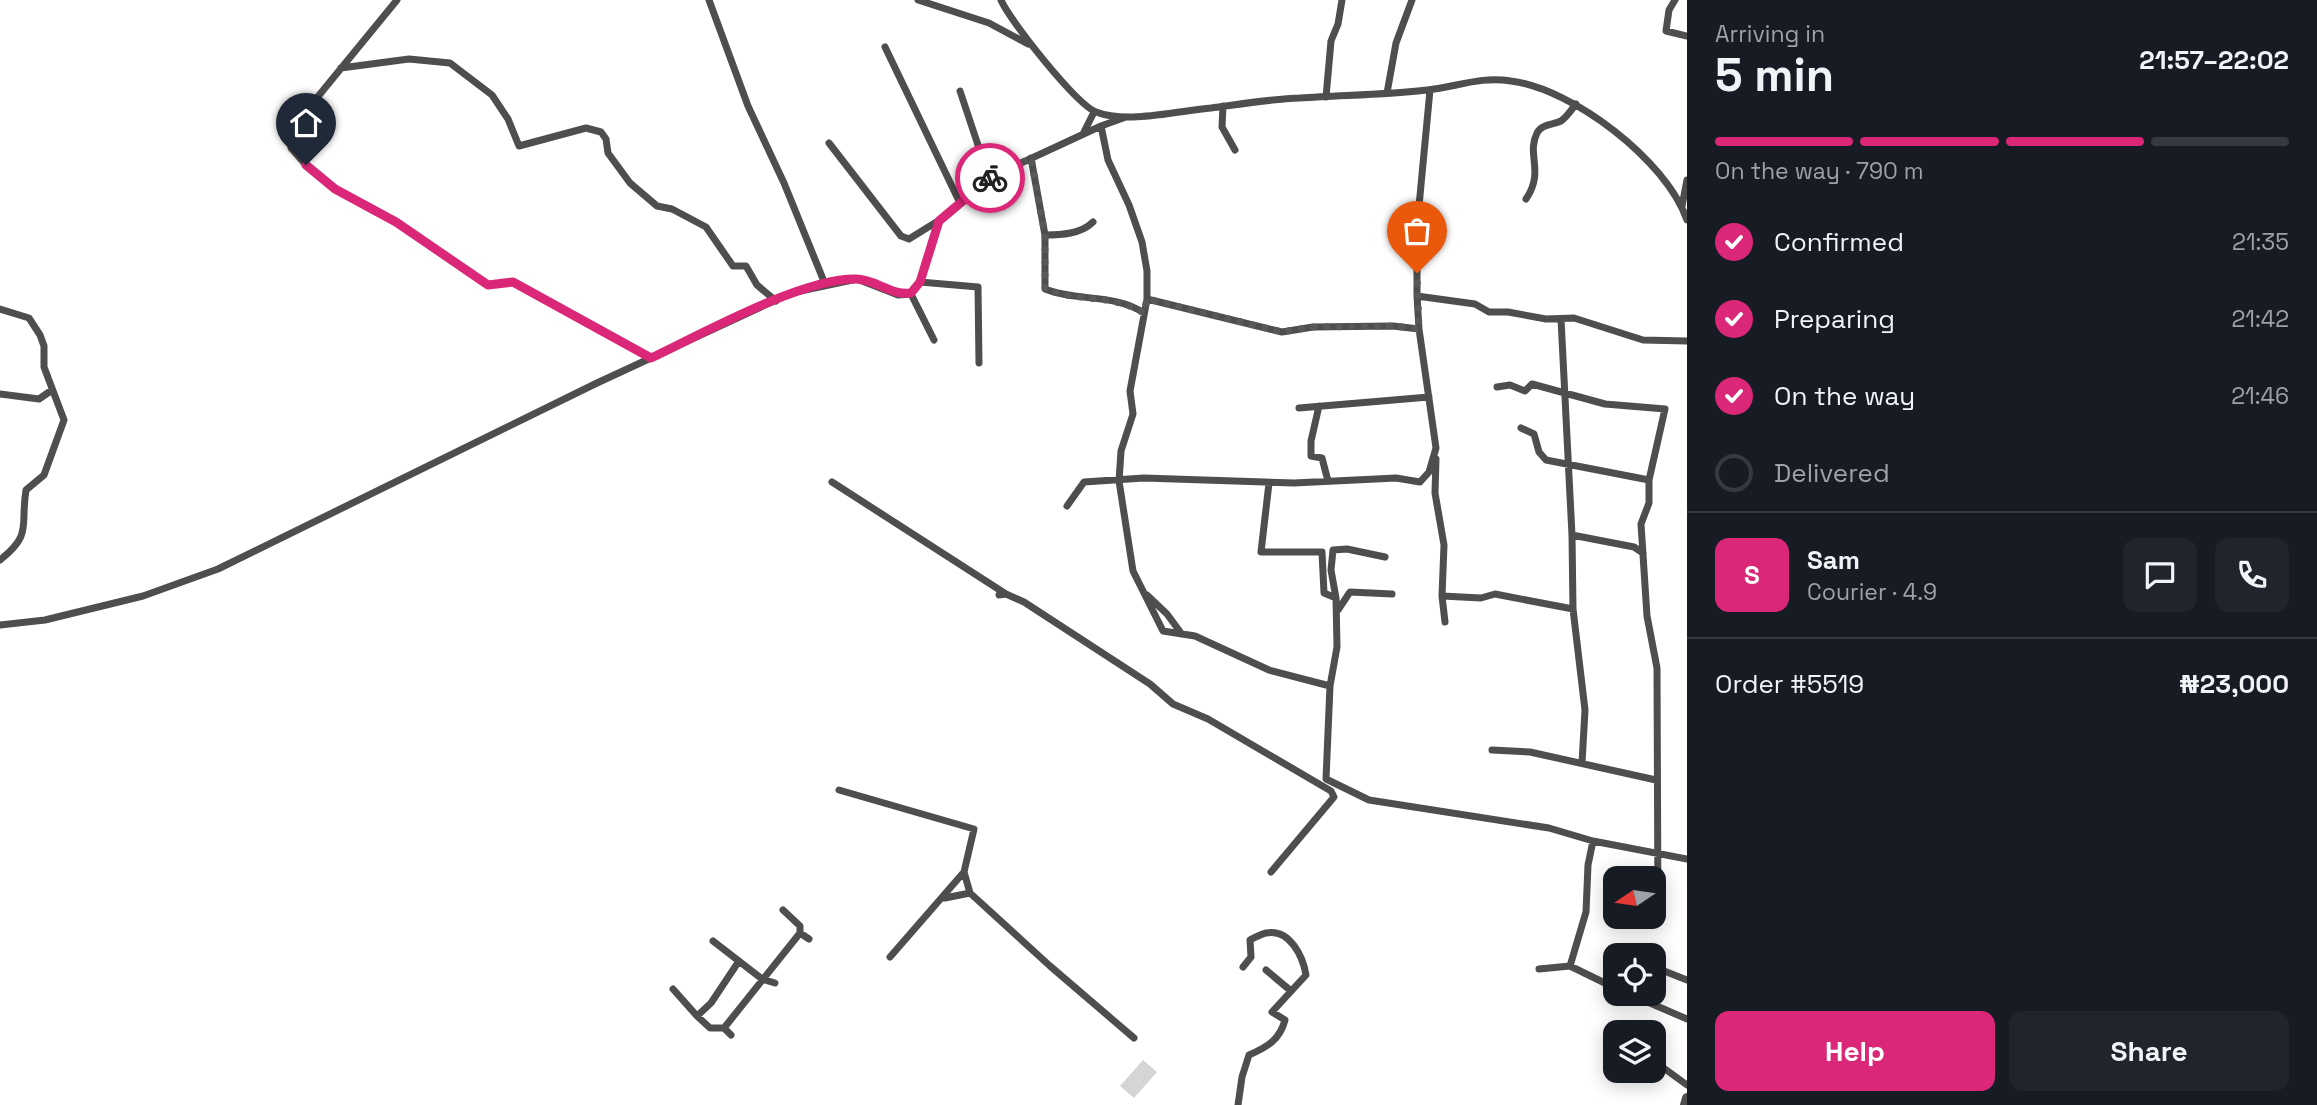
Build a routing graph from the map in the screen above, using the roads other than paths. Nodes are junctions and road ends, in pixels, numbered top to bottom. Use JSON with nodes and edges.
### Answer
{"nodes":[{"id":1,"x":397,"y":0,"type":"edge"},
{"id":2,"x":709,"y":0,"type":"edge"},
{"id":3,"x":918,"y":0,"type":"edge"},
{"id":4,"x":1001,"y":0,"type":"edge"},
{"id":5,"x":1342,"y":0,"type":"edge"},
{"id":6,"x":1412,"y":0,"type":"edge"},
{"id":7,"x":1675,"y":0,"type":"edge"},
{"id":8,"x":1687,"y":36,"type":"edge"},
{"id":9,"x":1031,"y":46,"type":"junction"},
{"id":10,"x":885,"y":47,"type":"dead end"},
{"id":11,"x":341,"y":68,"type":"junction"},
{"id":12,"x":1430,"y":90,"type":"junction"},
{"id":13,"x":960,"y":91,"type":"dead end"},
{"id":14,"x":1387,"y":93,"type":"junction"},
{"id":15,"x":1326,"y":97,"type":"junction"},
{"id":16,"x":1576,"y":104,"type":"junction"},
{"id":17,"x":1223,"y":106,"type":"junction"},
{"id":18,"x":1094,"y":112,"type":"junction"},
{"id":19,"x":1126,"y":117,"type":"junction"},
{"id":20,"x":1101,"y":126,"type":"junction"},
{"id":21,"x":1082,"y":135,"type":"junction"},
{"id":22,"x":829,"y":144,"type":"dead end"},
{"id":23,"x":1235,"y":150,"type":"dead end"},
{"id":24,"x":1031,"y":158,"type":"junction"},
{"id":25,"x":989,"y":178,"type":"junction"},
{"id":26,"x":1687,"y":180,"type":"edge"},
{"id":27,"x":1526,"y":199,"type":"dead end"},
{"id":28,"x":960,"y":203,"type":"junction"},
{"id":29,"x":1682,"y":206,"type":"junction"},
{"id":30,"x":1687,"y":220,"type":"edge"},
{"id":31,"x":939,"y":221,"type":"junction"},
{"id":32,"x":1093,"y":222,"type":"dead end"},
{"id":33,"x":1045,"y":235,"type":"junction"},
{"id":34,"x":920,"y":282,"type":"junction"},
{"id":35,"x":825,"y":284,"type":"junction"},
{"id":36,"x":911,"y":293,"type":"junction"},
{"id":37,"x":1417,"y":296,"type":"junction"},
{"id":38,"x":1147,"y":299,"type":"junction"},
{"id":39,"x":776,"y":301,"type":"junction"},
{"id":40,"x":0,"y":309,"type":"edge"},
{"id":41,"x":1144,"y":313,"type":"junction"},
{"id":42,"x":1561,"y":319,"type":"junction"},
{"id":43,"x":1419,"y":329,"type":"junction"},
{"id":44,"x":934,"y":341,"type":"dead end"},
{"id":45,"x":1687,"y":341,"type":"edge"},
{"id":46,"x":651,"y":358,"type":"junction"},
{"id":47,"x":979,"y":363,"type":"dead end"},
{"id":48,"x":1497,"y":387,"type":"dead end"},
{"id":49,"x":52,"y":390,"type":"junction"},
{"id":50,"x":1564,"y":391,"type":"junction"},
{"id":51,"x":0,"y":394,"type":"edge"},
{"id":52,"x":1429,"y":397,"type":"junction"},
{"id":53,"x":1319,"y":406,"type":"junction"},
{"id":54,"x":1299,"y":408,"type":"dead end"},
{"id":55,"x":1521,"y":428,"type":"dead end"},
{"id":56,"x":1436,"y":448,"type":"junction"},
{"id":57,"x":1569,"y":467,"type":"junction"},
{"id":58,"x":1649,"y":480,"type":"junction"},
{"id":59,"x":1119,"y":481,"type":"junction"},
{"id":60,"x":1328,"y":481,"type":"junction"},
{"id":61,"x":832,"y":482,"type":"dead end"},
{"id":62,"x":1269,"y":483,"type":"junction"},
{"id":63,"x":1067,"y":506,"type":"dead end"},
{"id":64,"x":1573,"y":535,"type":"junction"},
{"id":65,"x":1643,"y":553,"type":"junction"},
{"id":66,"x":1385,"y":557,"type":"dead end"},
{"id":67,"x":0,"y":559,"type":"edge"},
{"id":68,"x":1145,"y":593,"type":"junction"},
{"id":69,"x":1392,"y":594,"type":"dead end"},
{"id":70,"x":1442,"y":596,"type":"junction"},
{"id":71,"x":1336,"y":598,"type":"junction"},
{"id":72,"x":1573,"y":608,"type":"junction"},
{"id":73,"x":1338,"y":611,"type":"junction"},
{"id":74,"x":1445,"y":622,"type":"dead end"},
{"id":75,"x":0,"y":625,"type":"edge"},
{"id":76,"x":1181,"y":633,"type":"junction"},
{"id":77,"x":1330,"y":687,"type":"junction"},
{"id":78,"x":1492,"y":750,"type":"dead end"},
{"id":79,"x":1582,"y":763,"type":"junction"},
{"id":80,"x":1656,"y":780,"type":"junction"},
{"id":81,"x":839,"y":790,"type":"dead end"},
{"id":82,"x":1593,"y":841,"type":"junction"},
{"id":83,"x":1658,"y":855,"type":"junction"},
{"id":84,"x":1687,"y":859,"type":"edge"},
{"id":85,"x":1658,"y":866,"type":"edge"},
{"id":86,"x":964,"y":872,"type":"junction"},
{"id":87,"x":1271,"y":872,"type":"dead end"},
{"id":88,"x":970,"y":893,"type":"junction"},
{"id":89,"x":944,"y":898,"type":"junction"},
{"id":90,"x":783,"y":910,"type":"dead end"},
{"id":91,"x":800,"y":933,"type":"junction"},
{"id":92,"x":809,"y":939,"type":"dead end"},
{"id":93,"x":713,"y":941,"type":"dead end"},
{"id":94,"x":890,"y":957,"type":"dead end"},
{"id":95,"x":739,"y":961,"type":"junction"},
{"id":96,"x":1570,"y":966,"type":"junction"},
{"id":97,"x":1243,"y":967,"type":"dead end"},
{"id":98,"x":1539,"y":969,"type":"dead end"},
{"id":99,"x":1266,"y":970,"type":"dead end"},
{"id":100,"x":1666,"y":972,"type":"edge"},
{"id":101,"x":762,"y":979,"type":"junction"},
{"id":102,"x":1687,"y":980,"type":"edge"},
{"id":103,"x":775,"y":982,"type":"dead end"},
{"id":104,"x":1603,"y":982,"type":"edge"},
{"id":105,"x":673,"y":989,"type":"dead end"},
{"id":106,"x":1291,"y":991,"type":"junction"},
{"id":107,"x":1657,"y":1006,"type":"edge"},
{"id":108,"x":696,"y":1016,"type":"junction"},
{"id":109,"x":1687,"y":1019,"type":"edge"},
{"id":110,"x":724,"y":1028,"type":"junction"},
{"id":111,"x":732,"y":1035,"type":"dead end"},
{"id":112,"x":1134,"y":1038,"type":"dead end"},
{"id":113,"x":1666,"y":1070,"type":"edge"},
{"id":114,"x":1687,"y":1085,"type":"edge"},
{"id":115,"x":1687,"y":1098,"type":"edge"},
{"id":116,"x":1238,"y":1105,"type":"edge"},
{"id":117,"x":1685,"y":1105,"type":"edge"}],
"edges":[{"from":1,"to":11,"type":"street"},
{"from":2,"to":35,"type":"street"},
{"from":3,"to":9,"type":"street"},
{"from":4,"to":9,"type":"street"},
{"from":5,"to":15,"type":"street"},
{"from":6,"to":14,"type":"street"},
{"from":7,"to":8,"type":"street"},
{"from":9,"to":18,"type":"street"},
{"from":10,"to":28,"type":"street"},
{"from":11,"to":39,"type":"street"},
{"from":11,"to":46,"type":"street"},
{"from":12,"to":14,"type":"street"},
{"from":12,"to":16,"type":"street"},
{"from":12,"to":37,"type":"street"},
{"from":13,"to":25,"type":"street"},
{"from":14,"to":15,"type":"street"},
{"from":15,"to":17,"type":"street"},
{"from":16,"to":27,"type":"street"},
{"from":16,"to":29,"type":"street"},
{"from":17,"to":19,"type":"street"},
{"from":17,"to":23,"type":"street"},
{"from":18,"to":19,"type":"street"},
{"from":18,"to":21,"type":"street"},
{"from":19,"to":20,"type":"street"},
{"from":20,"to":21,"type":"street"},
{"from":20,"to":38,"type":"street"},
{"from":21,"to":24,"type":"street"},
{"from":22,"to":31,"type":"street"},
{"from":24,"to":25,"type":"street"},
{"from":24,"to":33,"type":"street"},
{"from":25,"to":28,"type":"street"},
{"from":26,"to":29,"type":"street"},
{"from":28,"to":31,"type":"street"},
{"from":29,"to":30,"type":"street"},
{"from":31,"to":34,"type":"street"},
{"from":32,"to":33,"type":"street"},
{"from":33,"to":41,"type":"street"},
{"from":34,"to":36,"type":"street"},
{"from":34,"to":47,"type":"street"},
{"from":35,"to":36,"type":"street"},
{"from":35,"to":39,"type":"street"},
{"from":36,"to":44,"type":"street"},
{"from":37,"to":42,"type":"street"},
{"from":37,"to":43,"type":"street"},
{"from":38,"to":41,"type":"street"},
{"from":38,"to":43,"type":"street"},
{"from":39,"to":46,"type":"street"},
{"from":40,"to":49,"type":"street"},
{"from":41,"to":59,"type":"street"},
{"from":42,"to":45,"type":"street"},
{"from":42,"to":50,"type":"street"},
{"from":43,"to":52,"type":"street"},
{"from":46,"to":75,"type":"street"},
{"from":48,"to":50,"type":"street"},
{"from":49,"to":51,"type":"street"},
{"from":49,"to":67,"type":"street"},
{"from":50,"to":57,"type":"street"},
{"from":50,"to":58,"type":"street"},
{"from":52,"to":53,"type":"street"},
{"from":52,"to":56,"type":"street"},
{"from":53,"to":54,"type":"street"},
{"from":53,"to":60,"type":"street"},
{"from":55,"to":57,"type":"street"},
{"from":56,"to":60,"type":"street"},
{"from":56,"to":70,"type":"street"},
{"from":57,"to":58,"type":"street"},
{"from":57,"to":64,"type":"street"},
{"from":58,"to":65,"type":"street"},
{"from":59,"to":62,"type":"street"},
{"from":59,"to":63,"type":"street"},
{"from":59,"to":68,"type":"street"},
{"from":60,"to":62,"type":"street"},
{"from":61,"to":87,"type":"street"},
{"from":62,"to":71,"type":"street"},
{"from":64,"to":65,"type":"street"},
{"from":64,"to":72,"type":"street"},
{"from":65,"to":80,"type":"street"},
{"from":66,"to":71,"type":"street"},
{"from":68,"to":76,"type":"street"},
{"from":68,"to":76,"type":"street"},
{"from":69,"to":73,"type":"street"},
{"from":70,"to":72,"type":"street"},
{"from":70,"to":74,"type":"street"},
{"from":71,"to":73,"type":"street"},
{"from":72,"to":79,"type":"street"},
{"from":73,"to":77,"type":"street"},
{"from":76,"to":77,"type":"street"},
{"from":77,"to":82,"type":"street"},
{"from":78,"to":79,"type":"street"},
{"from":79,"to":80,"type":"street"},
{"from":80,"to":83,"type":"street"},
{"from":81,"to":86,"type":"street"},
{"from":82,"to":83,"type":"street"},
{"from":82,"to":96,"type":"street"},
{"from":83,"to":84,"type":"street"},
{"from":83,"to":85,"type":"street"},
{"from":86,"to":88,"type":"street"},
{"from":86,"to":89,"type":"street"},
{"from":88,"to":89,"type":"street"},
{"from":88,"to":112,"type":"street"},
{"from":89,"to":94,"type":"street"},
{"from":90,"to":91,"type":"street"},
{"from":91,"to":92,"type":"street"},
{"from":91,"to":101,"type":"street"},
{"from":93,"to":95,"type":"street"},
{"from":95,"to":101,"type":"street"},
{"from":95,"to":108,"type":"street"},
{"from":96,"to":98,"type":"street"},
{"from":96,"to":104,"type":"street"},
{"from":97,"to":106,"type":"street"},
{"from":99,"to":106,"type":"street"},
{"from":100,"to":102,"type":"street"},
{"from":101,"to":103,"type":"street"},
{"from":101,"to":110,"type":"street"},
{"from":105,"to":108,"type":"street"},
{"from":106,"to":116,"type":"street"},
{"from":107,"to":109,"type":"street"},
{"from":108,"to":110,"type":"street"},
{"from":110,"to":111,"type":"street"},
{"from":113,"to":114,"type":"street"},
{"from":115,"to":117,"type":"street"}]}
